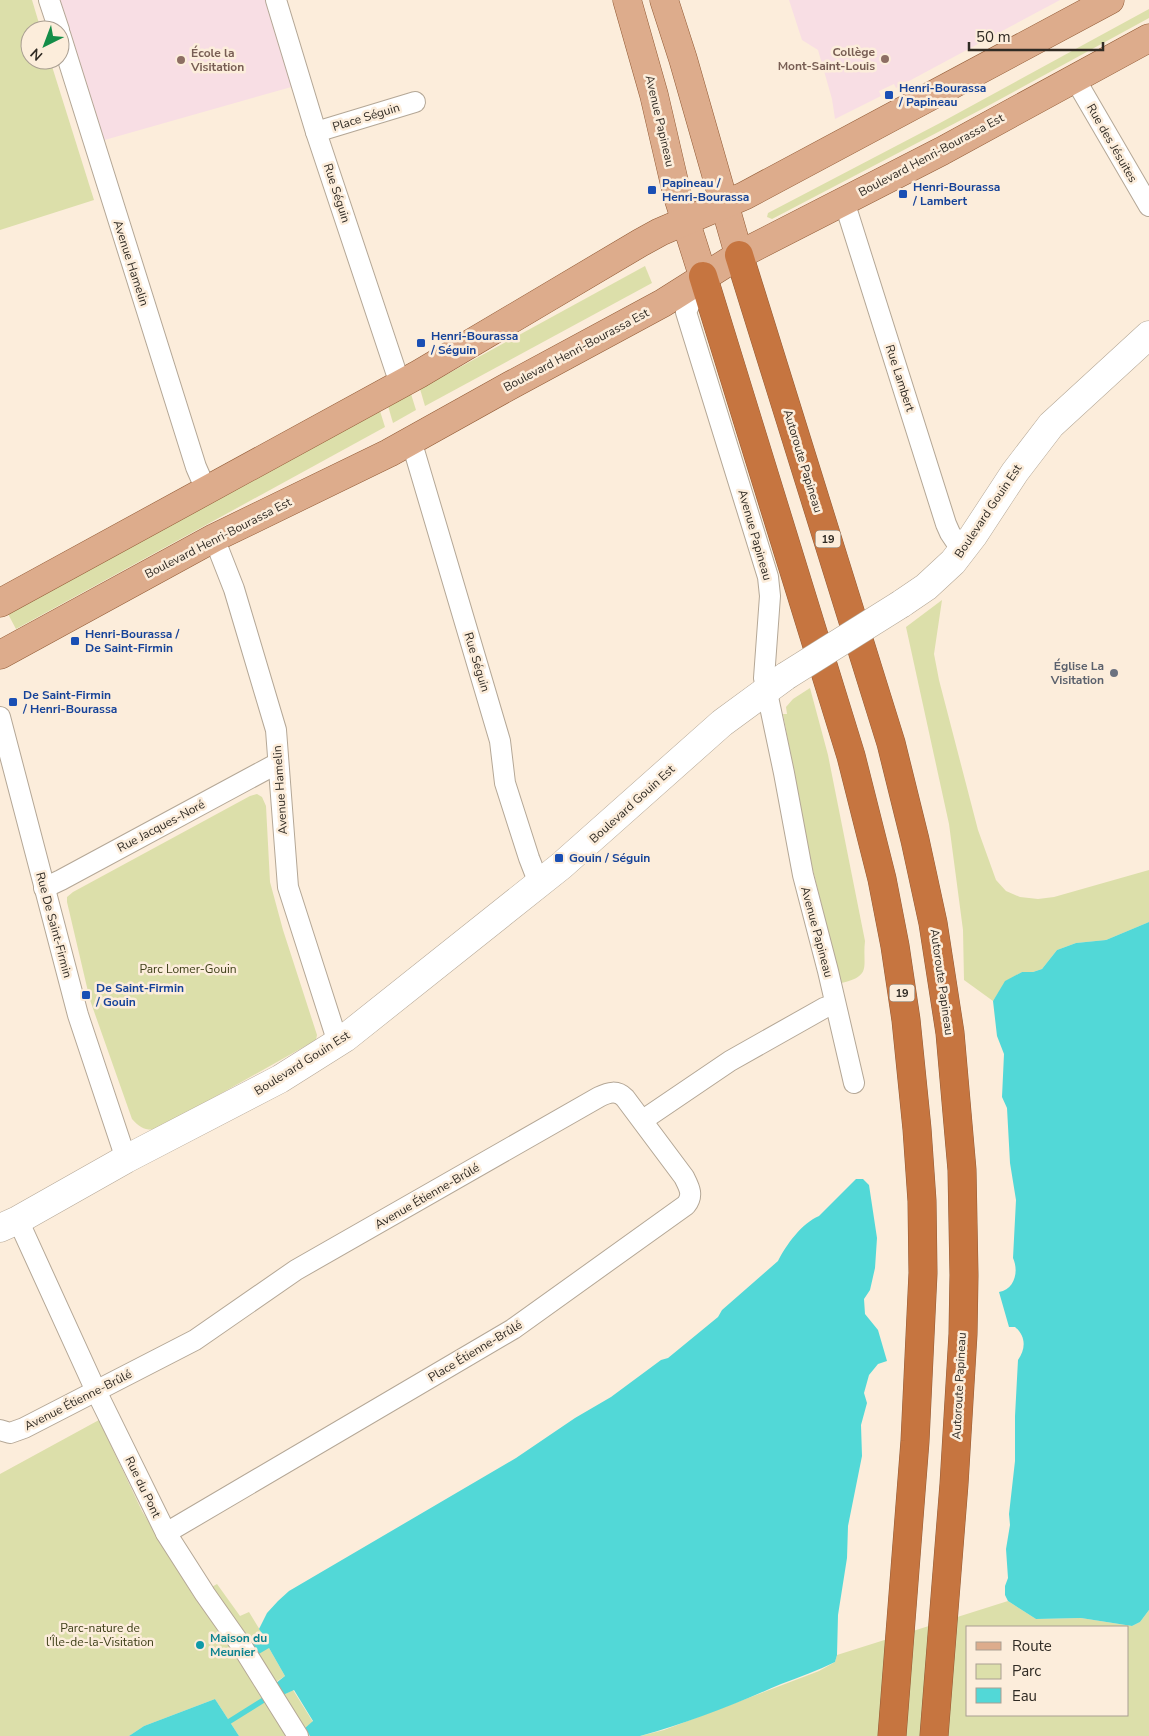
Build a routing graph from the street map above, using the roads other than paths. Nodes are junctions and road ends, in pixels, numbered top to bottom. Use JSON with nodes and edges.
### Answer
{"nodes":[{"id":1,"x":49,"y":0,"type":"edge"},
{"id":2,"x":276,"y":0,"type":"edge"},
{"id":3,"x":627,"y":0,"type":"edge"},
{"id":4,"x":664,"y":0,"type":"edge"},
{"id":5,"x":1110,"y":0,"type":"edge"},
{"id":6,"x":56,"y":20,"type":"edge"},
{"id":7,"x":1149,"y":38,"type":"edge"},
{"id":8,"x":70,"y":66,"type":"edge"},
{"id":9,"x":1074,"y":79,"type":"junction"},
{"id":10,"x":415,"y":102,"type":"dead end"},
{"id":11,"x":316,"y":132,"type":"junction"},
{"id":12,"x":844,"y":201,"type":"junction"},
{"id":13,"x":725,"y":205,"type":"junction"},
{"id":14,"x":1149,"y":206,"type":"edge"},
{"id":15,"x":686,"y":221,"type":"junction"},
{"id":16,"x":739,"y":255,"type":"junction"},
{"id":17,"x":703,"y":276,"type":"junction"},
{"id":18,"x":1149,"y":335,"type":"edge"},
{"id":19,"x":400,"y":384,"type":"junction"},
{"id":20,"x":411,"y":440,"type":"junction"},
{"id":21,"x":206,"y":490,"type":"junction"},
{"id":22,"x":214,"y":538,"type":"junction"},
{"id":23,"x":962,"y":551,"type":"junction"},
{"id":24,"x":0,"y":603,"type":"edge"},
{"id":25,"x":0,"y":655,"type":"edge"},
{"id":26,"x":776,"y":683,"type":"junction"},
{"id":27,"x":0,"y":717,"type":"edge"},
{"id":28,"x":278,"y":763,"type":"junction"},
{"id":29,"x":541,"y":882,"type":"junction"},
{"id":30,"x":44,"y":888,"type":"junction"},
{"id":31,"x":835,"y":1004,"type":"junction"},
{"id":32,"x":338,"y":1043,"type":"junction"},
{"id":33,"x":854,"y":1083,"type":"dead end"},
{"id":34,"x":643,"y":1120,"type":"junction"},
{"id":35,"x":126,"y":1160,"type":"junction"},
{"id":36,"x":9,"y":1224,"type":"edge"},
{"id":37,"x":96,"y":1391,"type":"junction"},
{"id":38,"x":5,"y":1431,"type":"edge"},
{"id":39,"x":166,"y":1533,"type":"junction"},
{"id":40,"x":298,"y":1736,"type":"edge"},
{"id":41,"x":892,"y":1736,"type":"edge"},
{"id":42,"x":934,"y":1736,"type":"edge"}],
"edges":[{"from":1,"to":6,"type":"street"},
{"from":2,"to":11,"type":"street","name":"Rue Séguin"},
{"from":3,"to":15,"type":"main road","name":"Avenue Papineau"},
{"from":4,"to":13,"type":"main road"},
{"from":5,"to":13,"type":"main road"},
{"from":7,"to":9,"type":"main road","name":"Boulevard Henri-Bourassa Est"},
{"from":8,"to":21,"type":"street","name":"Avenue Hamelin"},
{"from":9,"to":12,"type":"main road","name":"Boulevard Henri-Bourassa Est"},
{"from":9,"to":14,"type":"street","name":"Rue des Jésuites"},
{"from":10,"to":11,"type":"street","name":"Place Séguin"},
{"from":11,"to":19,"type":"street","name":"Rue Séguin"},
{"from":12,"to":16,"type":"main road","name":"Boulevard Henri-Bourassa Est"},
{"from":12,"to":23,"type":"street","name":"Rue Lambert"},
{"from":13,"to":15,"type":"main road"},
{"from":13,"to":16,"type":"main road"},
{"from":15,"to":17,"type":"main road","name":"Avenue Papineau"},
{"from":15,"to":19,"type":"main road"},
{"from":16,"to":17,"type":"main road","name":"Boulevard Henri-Bourassa Est"},
{"from":16,"to":42,"type":"highway","name":"Autoroute Papineau","number":"19"},
{"from":17,"to":20,"type":"main road","name":"Boulevard Henri-Bourassa Est"},
{"from":17,"to":26,"type":"street","name":"Avenue Papineau"},
{"from":17,"to":41,"type":"highway","number":"19"},
{"from":18,"to":23,"type":"street","name":"Boulevard Gouin Est"},
{"from":19,"to":21,"type":"main road"},
{"from":20,"to":22,"type":"main road","name":"Boulevard Henri-Bourassa Est"},
{"from":20,"to":29,"type":"street","name":"Rue Séguin"},
{"from":21,"to":24,"type":"main road"},
{"from":22,"to":25,"type":"main road","name":"Boulevard Henri-Bourassa Est"},
{"from":22,"to":28,"type":"street","name":"Avenue Hamelin"},
{"from":23,"to":26,"type":"street","name":"Boulevard Gouin Est","bridge":true},
{"from":26,"to":29,"type":"street","name":"Boulevard Gouin Est"},
{"from":26,"to":31,"type":"street","name":"Avenue Papineau"},
{"from":27,"to":30,"type":"street","name":"Rue De Saint-Firmin"},
{"from":28,"to":30,"type":"street","name":"Rue Jacques-Noré"},
{"from":28,"to":32,"type":"street","name":"Avenue Hamelin"},
{"from":29,"to":32,"type":"street","name":"Boulevard Gouin Est"},
{"from":30,"to":35,"type":"street","name":"Rue De Saint-Firmin"},
{"from":31,"to":33,"type":"street","name":"Avenue Papineau"},
{"from":31,"to":34,"type":"street"},
{"from":32,"to":35,"type":"street","name":"Boulevard Gouin Est"},
{"from":34,"to":37,"type":"street","name":"Avenue Étienne-Brûlé"},
{"from":34,"to":39,"type":"street","name":"Place Étienne-Brûlé"},
{"from":35,"to":36,"type":"street","name":"Boulevard Gouin Est"},
{"from":36,"to":37,"type":"street","name":"Rue du Pont"},
{"from":37,"to":38,"type":"street","name":"Avenue Étienne-Brûlé"},
{"from":37,"to":39,"type":"street","name":"Rue du Pont"},
{"from":39,"to":40,"type":"street","name":"Rue du Pont"}]}
